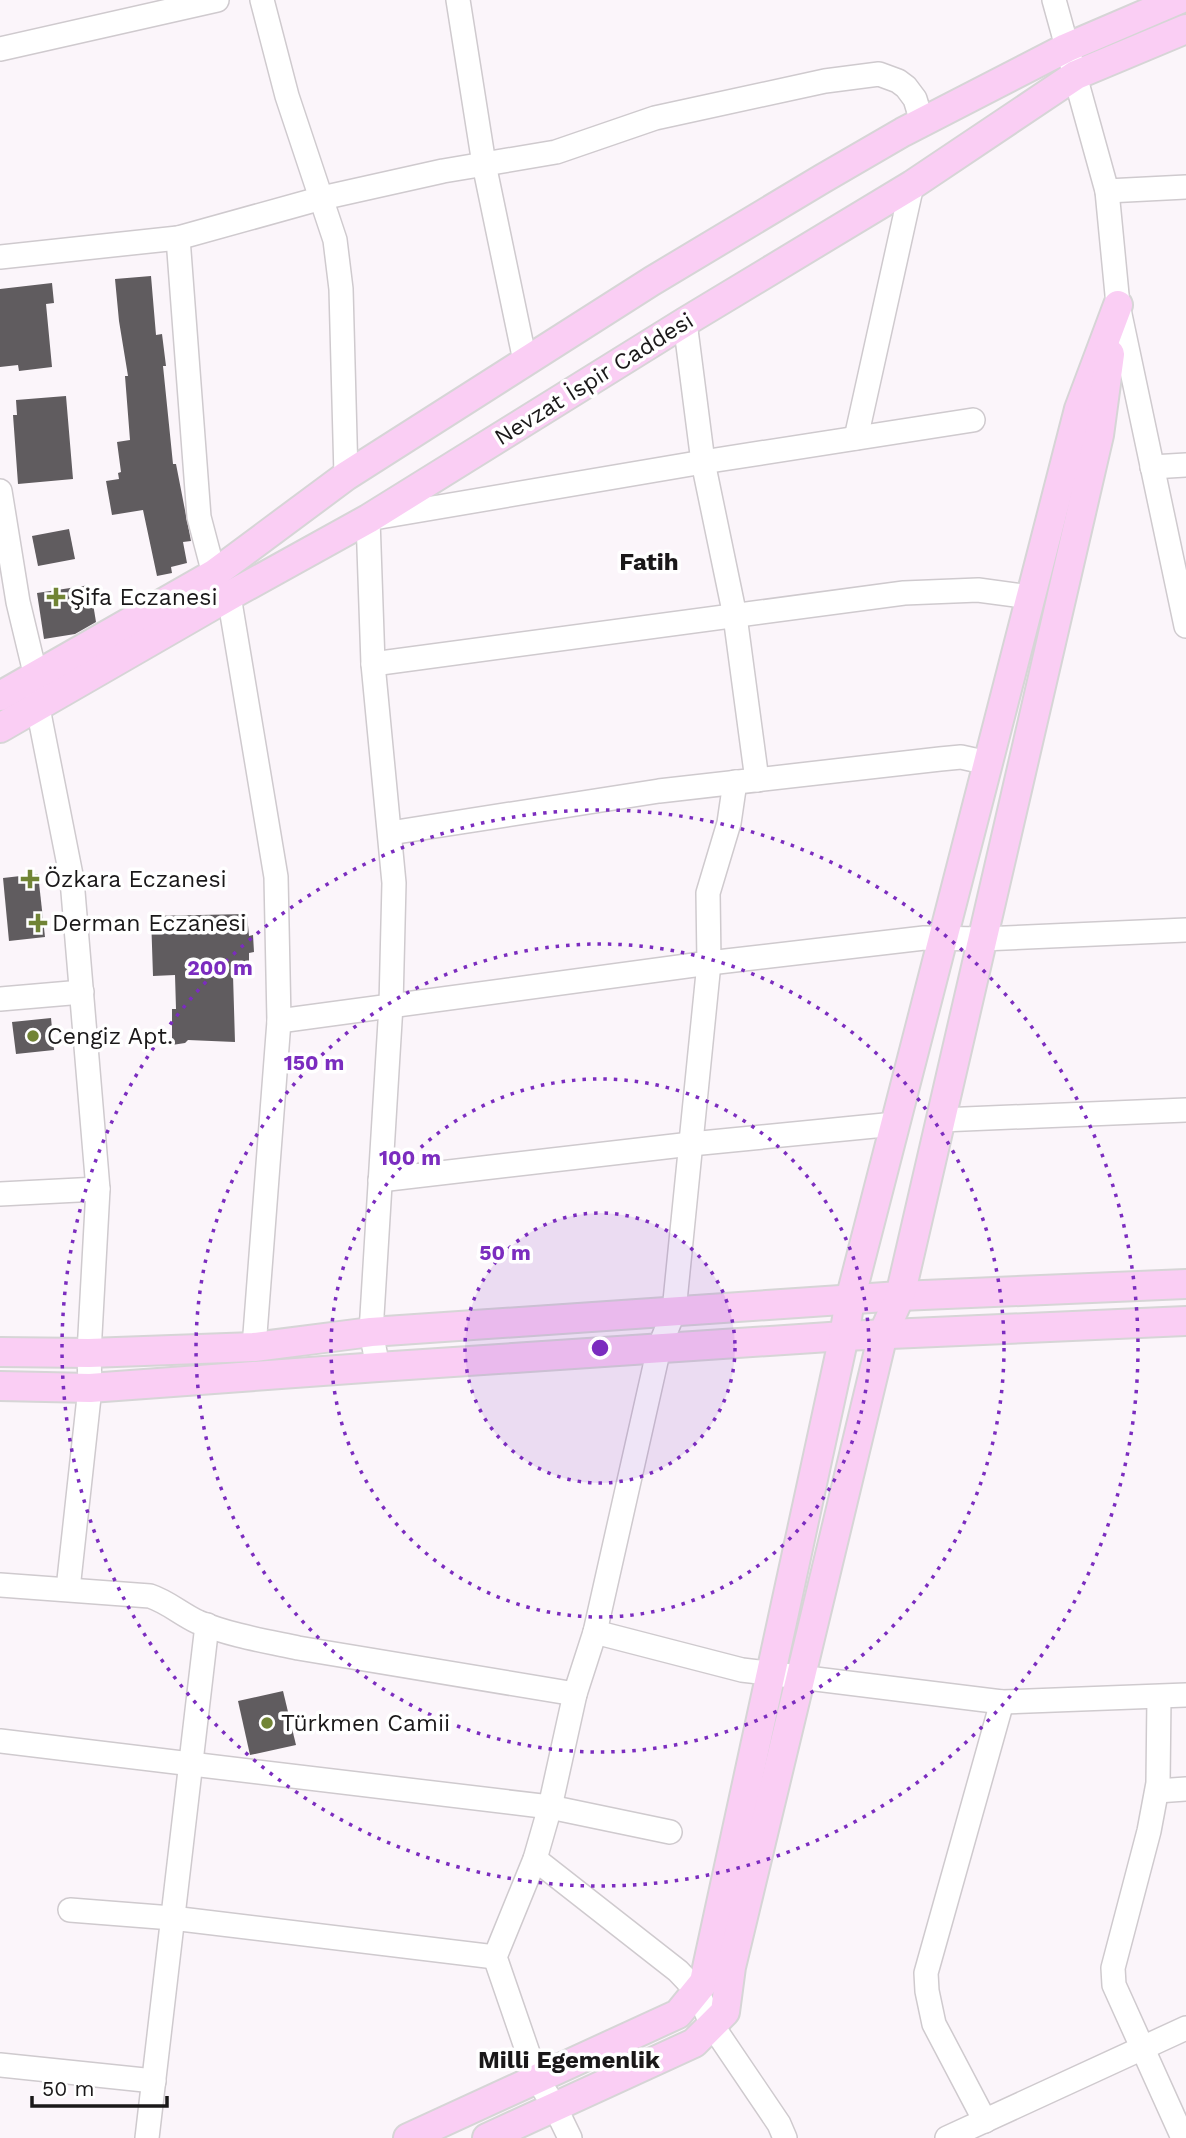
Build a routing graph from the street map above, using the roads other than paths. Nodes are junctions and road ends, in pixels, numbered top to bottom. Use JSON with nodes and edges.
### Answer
{"nodes":[{"id":1,"x":217,"y":0,"type":"edge"},
{"id":2,"x":262,"y":0,"type":"edge"},
{"id":3,"x":458,"y":0,"type":"edge"},
{"id":4,"x":1054,"y":0,"type":"edge"},
{"id":5,"x":1178,"y":0,"type":"edge"},
{"id":6,"x":1186,"y":29,"type":"edge"},
{"id":7,"x":1066,"y":48,"type":"junction"},
{"id":8,"x":0,"y":49,"type":"edge"},
{"id":9,"x":1076,"y":75,"type":"junction"},
{"id":10,"x":922,"y":122,"type":"junction"},
{"id":11,"x":484,"y":164,"type":"junction"},
{"id":12,"x":912,"y":185,"type":"junction"},
{"id":13,"x":1186,"y":187,"type":"edge"},
{"id":14,"x":1107,"y":191,"type":"junction"},
{"id":15,"x":322,"y":198,"type":"junction"},
{"id":16,"x":178,"y":238,"type":"junction"},
{"id":17,"x":0,"y":257,"type":"edge"},
{"id":18,"x":1118,"y":305,"type":"junction"},
{"id":19,"x":685,"y":322,"type":"junction"},
{"id":20,"x":525,"y":360,"type":"junction"},
{"id":21,"x":973,"y":420,"type":"dead end"},
{"id":22,"x":856,"y":438,"type":"junction"},
{"id":23,"x":704,"y":462,"type":"junction"},
{"id":24,"x":1186,"y":466,"type":"edge"},
{"id":25,"x":1152,"y":467,"type":"junction"},
{"id":26,"x":346,"y":476,"type":"junction"},
{"id":27,"x":0,"y":491,"type":"edge"},
{"id":28,"x":368,"y":519,"type":"junction"},
{"id":29,"x":221,"y":585,"type":"junction"},
{"id":30,"x":1030,"y":597,"type":"junction"},
{"id":31,"x":9,"y":603,"type":"edge"},
{"id":32,"x":735,"y":616,"type":"junction"},
{"id":33,"x":1186,"y":626,"type":"edge"},
{"id":34,"x":373,"y":664,"type":"junction"},
{"id":35,"x":36,"y":677,"type":"junction"},
{"id":36,"x":0,"y":696,"type":"edge"},
{"id":37,"x":38,"y":708,"type":"junction"},
{"id":38,"x":0,"y":728,"type":"edge"},
{"id":39,"x":988,"y":764,"type":"junction"},
{"id":40,"x":746,"y":781,"type":"junction"},
{"id":41,"x":390,"y":833,"type":"junction"},
{"id":42,"x":1186,"y":930,"type":"edge"},
{"id":43,"x":943,"y":938,"type":"junction"},
{"id":44,"x":982,"y":939,"type":"junction"},
{"id":45,"x":709,"y":963,"type":"junction"},
{"id":46,"x":82,"y":992,"type":"junction"},
{"id":47,"x":0,"y":999,"type":"edge"},
{"id":48,"x":391,"y":1006,"type":"junction"},
{"id":49,"x":279,"y":1021,"type":"junction"},
{"id":50,"x":1186,"y":1110,"type":"edge"},
{"id":51,"x":941,"y":1120,"type":"junction"},
{"id":52,"x":895,"y":1124,"type":"junction"},
{"id":53,"x":691,"y":1144,"type":"junction"},
{"id":54,"x":380,"y":1180,"type":"junction"},
{"id":55,"x":98,"y":1189,"type":"junction"},
{"id":56,"x":0,"y":1194,"type":"edge"},
{"id":57,"x":1186,"y":1284,"type":"edge"},
{"id":58,"x":900,"y":1296,"type":"junction"},
{"id":59,"x":850,"y":1300,"type":"junction"},
{"id":60,"x":674,"y":1311,"type":"junction"},
{"id":61,"x":1186,"y":1321,"type":"edge"},
{"id":62,"x":370,"y":1332,"type":"junction"},
{"id":63,"x":883,"y":1335,"type":"junction"},
{"id":64,"x":844,"y":1336,"type":"junction"},
{"id":65,"x":254,"y":1347,"type":"junction"},
{"id":66,"x":659,"y":1349,"type":"junction"},
{"id":67,"x":0,"y":1352,"type":"edge"},
{"id":68,"x":89,"y":1353,"type":"junction"},
{"id":69,"x":378,"y":1367,"type":"junction"},
{"id":70,"x":0,"y":1386,"type":"edge"},
{"id":71,"x":90,"y":1388,"type":"junction"},
{"id":72,"x":0,"y":1585,"type":"edge"},
{"id":73,"x":68,"y":1589,"type":"junction"},
{"id":74,"x":207,"y":1625,"type":"junction"},
{"id":75,"x":595,"y":1632,"type":"junction"},
{"id":76,"x":771,"y":1674,"type":"junction"},
{"id":77,"x":800,"y":1679,"type":"junction"},
{"id":78,"x":575,"y":1694,"type":"junction"},
{"id":79,"x":1186,"y":1695,"type":"edge"},
{"id":80,"x":1159,"y":1697,"type":"junction"},
{"id":81,"x":1002,"y":1702,"type":"junction"},
{"id":82,"x":0,"y":1741,"type":"edge"},
{"id":83,"x":190,"y":1763,"type":"junction"},
{"id":84,"x":1186,"y":1789,"type":"edge"},
{"id":85,"x":1157,"y":1791,"type":"junction"},
{"id":86,"x":550,"y":1807,"type":"junction"},
{"id":87,"x":670,"y":1832,"type":"dead end"},
{"id":88,"x":535,"y":1859,"type":"junction"},
{"id":89,"x":70,"y":1910,"type":"dead end"},
{"id":90,"x":172,"y":1918,"type":"junction"},
{"id":91,"x":495,"y":1957,"type":"junction"},
{"id":92,"x":697,"y":1991,"type":"junction"},
{"id":93,"x":712,"y":2025,"type":"junction"},
{"id":94,"x":1186,"y":2028,"type":"edge"},
{"id":95,"x":1141,"y":2048,"type":"junction"},
{"id":96,"x":0,"y":2065,"type":"edge"},
{"id":97,"x":537,"y":2079,"type":"junction"},
{"id":98,"x":153,"y":2081,"type":"junction"},
{"id":99,"x":555,"y":2107,"type":"junction"},
{"id":100,"x":985,"y":2121,"type":"junction"},
{"id":101,"x":147,"y":2138,"type":"edge"},
{"id":102,"x":408,"y":2138,"type":"edge"},
{"id":103,"x":487,"y":2138,"type":"edge"},
{"id":104,"x":570,"y":2138,"type":"edge"},
{"id":105,"x":785,"y":2138,"type":"edge"},
{"id":106,"x":947,"y":2138,"type":"edge"},
{"id":107,"x":1183,"y":2138,"type":"edge"}],
"edges":[{"from":1,"to":8,"type":"street"},
{"from":2,"to":15,"type":"street"},
{"from":3,"to":11,"type":"street"},
{"from":4,"to":7,"type":"street"},
{"from":5,"to":7,"type":"main road","name":"Nevzat İspir Caddesi"},
{"from":6,"to":9,"type":"main road","name":"Nevzat İspir Caddesi"},
{"from":7,"to":9,"type":"street"},
{"from":7,"to":10,"type":"main road","name":"Nevzat İspir Caddesi"},
{"from":9,"to":12,"type":"main road","name":"Nevzat İspir Caddesi"},
{"from":9,"to":14,"type":"street"},
{"from":10,"to":11,"type":"street"},
{"from":10,"to":20,"type":"main road","name":"Nevzat İspir Caddesi"},
{"from":11,"to":15,"type":"street"},
{"from":11,"to":20,"type":"street"},
{"from":12,"to":19,"type":"main road","name":"Nevzat İspir Caddesi"},
{"from":12,"to":22,"type":"street"},
{"from":13,"to":14,"type":"street"},
{"from":14,"to":18,"type":"street"},
{"from":15,"to":16,"type":"street"},
{"from":15,"to":26,"type":"street"},
{"from":16,"to":17,"type":"street"},
{"from":16,"to":29,"type":"street"},
{"from":18,"to":25,"type":"street"},
{"from":18,"to":30,"type":"main road"},
{"from":18,"to":44,"type":"main road"},
{"from":19,"to":23,"type":"street"},
{"from":19,"to":28,"type":"main road","name":"Nevzat İspir Caddesi"},
{"from":20,"to":26,"type":"main road","name":"Nevzat İspir Caddesi"},
{"from":21,"to":22,"type":"street"},
{"from":22,"to":23,"type":"street"},
{"from":23,"to":28,"type":"street"},
{"from":23,"to":32,"type":"street"},
{"from":24,"to":25,"type":"street"},
{"from":25,"to":33,"type":"street"},
{"from":26,"to":29,"type":"main road","name":"Nevzat İspir Caddesi"},
{"from":27,"to":31,"type":"street"},
{"from":28,"to":29,"type":"main road","name":"Nevzat İspir Caddesi"},
{"from":28,"to":34,"type":"street"},
{"from":29,"to":35,"type":"main road","name":"Nevzat İspir Caddesi"},
{"from":29,"to":37,"type":"main road","name":"Nevzat İspir Caddesi"},
{"from":29,"to":49,"type":"street"},
{"from":30,"to":32,"type":"street"},
{"from":30,"to":39,"type":"main road"},
{"from":31,"to":35,"type":"street"},
{"from":32,"to":34,"type":"street"},
{"from":32,"to":40,"type":"street"},
{"from":34,"to":41,"type":"street"},
{"from":35,"to":36,"type":"main road","name":"Nevzat İspir Caddesi"},
{"from":35,"to":37,"type":"street"},
{"from":37,"to":38,"type":"main road","name":"Nevzat İspir Caddesi"},
{"from":37,"to":46,"type":"street"},
{"from":39,"to":40,"type":"street"},
{"from":39,"to":43,"type":"main road"},
{"from":40,"to":41,"type":"street"},
{"from":40,"to":45,"type":"street"},
{"from":41,"to":48,"type":"street"},
{"from":42,"to":44,"type":"street"},
{"from":43,"to":44,"type":"street"},
{"from":43,"to":45,"type":"street"},
{"from":43,"to":52,"type":"main road"},
{"from":44,"to":51,"type":"main road"},
{"from":45,"to":48,"type":"street"},
{"from":45,"to":53,"type":"street"},
{"from":46,"to":47,"type":"street"},
{"from":46,"to":55,"type":"street"},
{"from":48,"to":49,"type":"street"},
{"from":48,"to":54,"type":"street"},
{"from":49,"to":65,"type":"street"},
{"from":50,"to":51,"type":"street"},
{"from":51,"to":58,"type":"main road"},
{"from":52,"to":53,"type":"street"},
{"from":52,"to":59,"type":"main road"},
{"from":53,"to":54,"type":"street"},
{"from":53,"to":60,"type":"street"},
{"from":54,"to":62,"type":"street"},
{"from":55,"to":56,"type":"street"},
{"from":55,"to":68,"type":"street"},
{"from":57,"to":58,"type":"main road"},
{"from":58,"to":59,"type":"main road"},
{"from":58,"to":63,"type":"main road"},
{"from":59,"to":60,"type":"main road"},
{"from":59,"to":64,"type":"main road"},
{"from":60,"to":62,"type":"main road"},
{"from":60,"to":66,"type":"street"},
{"from":61,"to":63,"type":"main road"},
{"from":62,"to":65,"type":"main road"},
{"from":62,"to":69,"type":"street"},
{"from":63,"to":64,"type":"main road"},
{"from":63,"to":77,"type":"main road"},
{"from":64,"to":66,"type":"main road"},
{"from":64,"to":76,"type":"main road"},
{"from":65,"to":68,"type":"main road"},
{"from":66,"to":69,"type":"main road"},
{"from":66,"to":75,"type":"street"},
{"from":67,"to":68,"type":"main road"},
{"from":68,"to":71,"type":"street"},
{"from":69,"to":71,"type":"main road"},
{"from":70,"to":71,"type":"main road"},
{"from":71,"to":73,"type":"street"},
{"from":72,"to":73,"type":"street"},
{"from":73,"to":74,"type":"street"},
{"from":74,"to":78,"type":"street"},
{"from":74,"to":83,"type":"street"},
{"from":75,"to":76,"type":"street"},
{"from":75,"to":78,"type":"street"},
{"from":76,"to":77,"type":"street"},
{"from":76,"to":92,"type":"main road"},
{"from":77,"to":81,"type":"street"},
{"from":77,"to":93,"type":"main road"},
{"from":78,"to":86,"type":"street"},
{"from":79,"to":80,"type":"street"},
{"from":80,"to":81,"type":"street"},
{"from":80,"to":85,"type":"street"},
{"from":81,"to":100,"type":"street"},
{"from":82,"to":83,"type":"street"},
{"from":83,"to":86,"type":"street"},
{"from":83,"to":90,"type":"street"},
{"from":84,"to":85,"type":"street"},
{"from":85,"to":95,"type":"street"},
{"from":86,"to":87,"type":"street"},
{"from":86,"to":88,"type":"street"},
{"from":88,"to":91,"type":"street"},
{"from":88,"to":92,"type":"street"},
{"from":89,"to":90,"type":"street"},
{"from":90,"to":91,"type":"street"},
{"from":90,"to":98,"type":"street"},
{"from":91,"to":97,"type":"street"},
{"from":92,"to":93,"type":"street"},
{"from":92,"to":97,"type":"main road"},
{"from":93,"to":99,"type":"main road"},
{"from":93,"to":105,"type":"street"},
{"from":94,"to":95,"type":"street"},
{"from":95,"to":100,"type":"street"},
{"from":95,"to":107,"type":"street"},
{"from":96,"to":98,"type":"street"},
{"from":97,"to":99,"type":"street"},
{"from":97,"to":102,"type":"main road"},
{"from":98,"to":101,"type":"street"},
{"from":99,"to":103,"type":"main road"},
{"from":99,"to":104,"type":"street"},
{"from":100,"to":106,"type":"street"}]}
